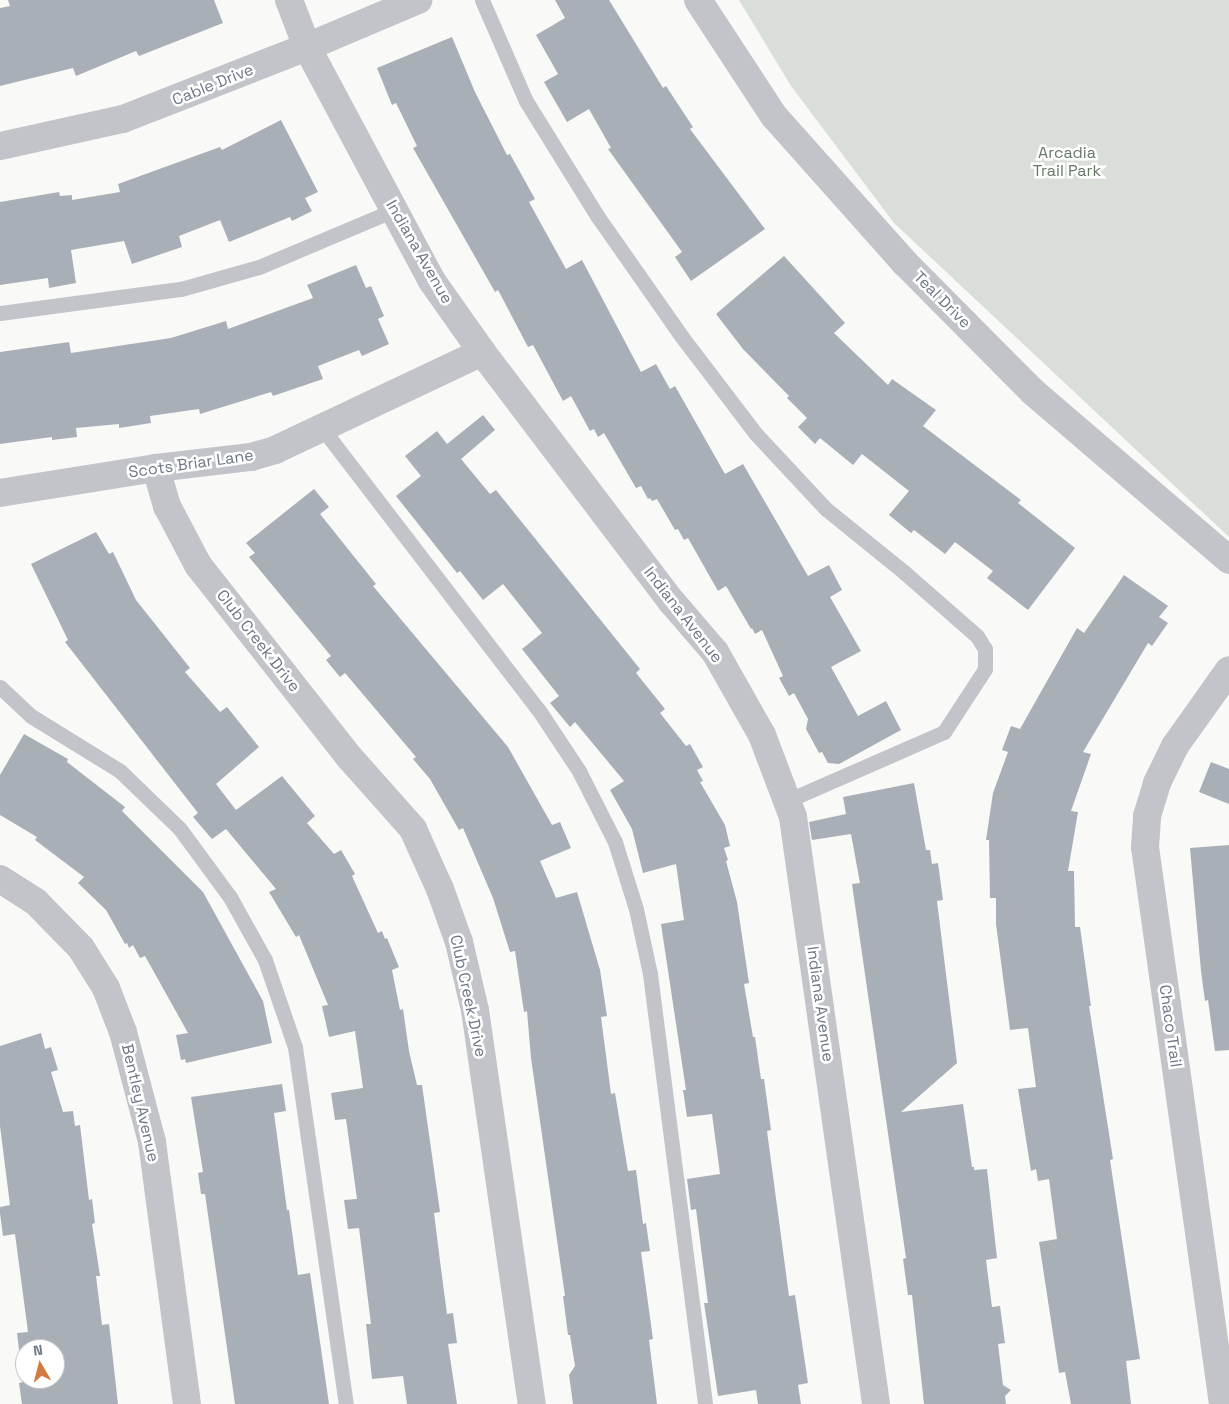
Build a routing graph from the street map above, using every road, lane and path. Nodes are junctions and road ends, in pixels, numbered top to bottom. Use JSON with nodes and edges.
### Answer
{"nodes":[{"id":1,"x":289,"y":0,"type":"edge"},
{"id":2,"x":418,"y":0,"type":"edge"},
{"id":3,"x":482,"y":0,"type":"edge"},
{"id":4,"x":698,"y":0,"type":"edge"},
{"id":5,"x":307,"y":47,"type":"junction"},
{"id":6,"x":0,"y":146,"type":"edge"},
{"id":7,"x":394,"y":210,"type":"junction"},
{"id":8,"x":0,"y":313,"type":"edge"},
{"id":9,"x":482,"y":352,"type":"junction"},
{"id":10,"x":322,"y":428,"type":"junction"},
{"id":11,"x":156,"y":468,"type":"junction"},
{"id":12,"x":0,"y":493,"type":"edge"},
{"id":13,"x":1229,"y":560,"type":"edge"},
{"id":14,"x":1229,"y":670,"type":"edge"},
{"id":15,"x":0,"y":686,"type":"edge"},
{"id":16,"x":787,"y":801,"type":"junction"},
{"id":17,"x":0,"y":879,"type":"edge"},
{"id":18,"x":187,"y":1404,"type":"edge"},
{"id":19,"x":346,"y":1404,"type":"edge"},
{"id":20,"x":532,"y":1404,"type":"edge"},
{"id":21,"x":705,"y":1404,"type":"edge"},
{"id":22,"x":876,"y":1404,"type":"edge"},
{"id":23,"x":1223,"y":1404,"type":"edge"}],
"edges":[{"from":1,"to":5,"type":"street","name":"Indiana Avenue"},
{"from":2,"to":5,"type":"street","name":"Cable Drive"},
{"from":3,"to":16,"type":"lane"},
{"from":4,"to":13,"type":"street","name":"Teal Drive"},
{"from":5,"to":6,"type":"street","name":"Cable Drive"},
{"from":5,"to":7,"type":"street","name":"Indiana Avenue"},
{"from":7,"to":8,"type":"lane"},
{"from":7,"to":9,"type":"street","name":"Indiana Avenue"},
{"from":9,"to":10,"type":"street","name":"Scots Briar Lane"},
{"from":9,"to":16,"type":"street","name":"Indiana Avenue"},
{"from":10,"to":11,"type":"street","name":"Scots Briar Lane"},
{"from":10,"to":21,"type":"lane"},
{"from":11,"to":12,"type":"street","name":"Scots Briar Lane"},
{"from":11,"to":20,"type":"street","name":"Club Creek Drive"},
{"from":14,"to":23,"type":"street","name":"Chaco Trail"},
{"from":15,"to":19,"type":"lane"},
{"from":16,"to":22,"type":"street","name":"Indiana Avenue"},
{"from":17,"to":18,"type":"street","name":"Bentley Avenue"}]}
